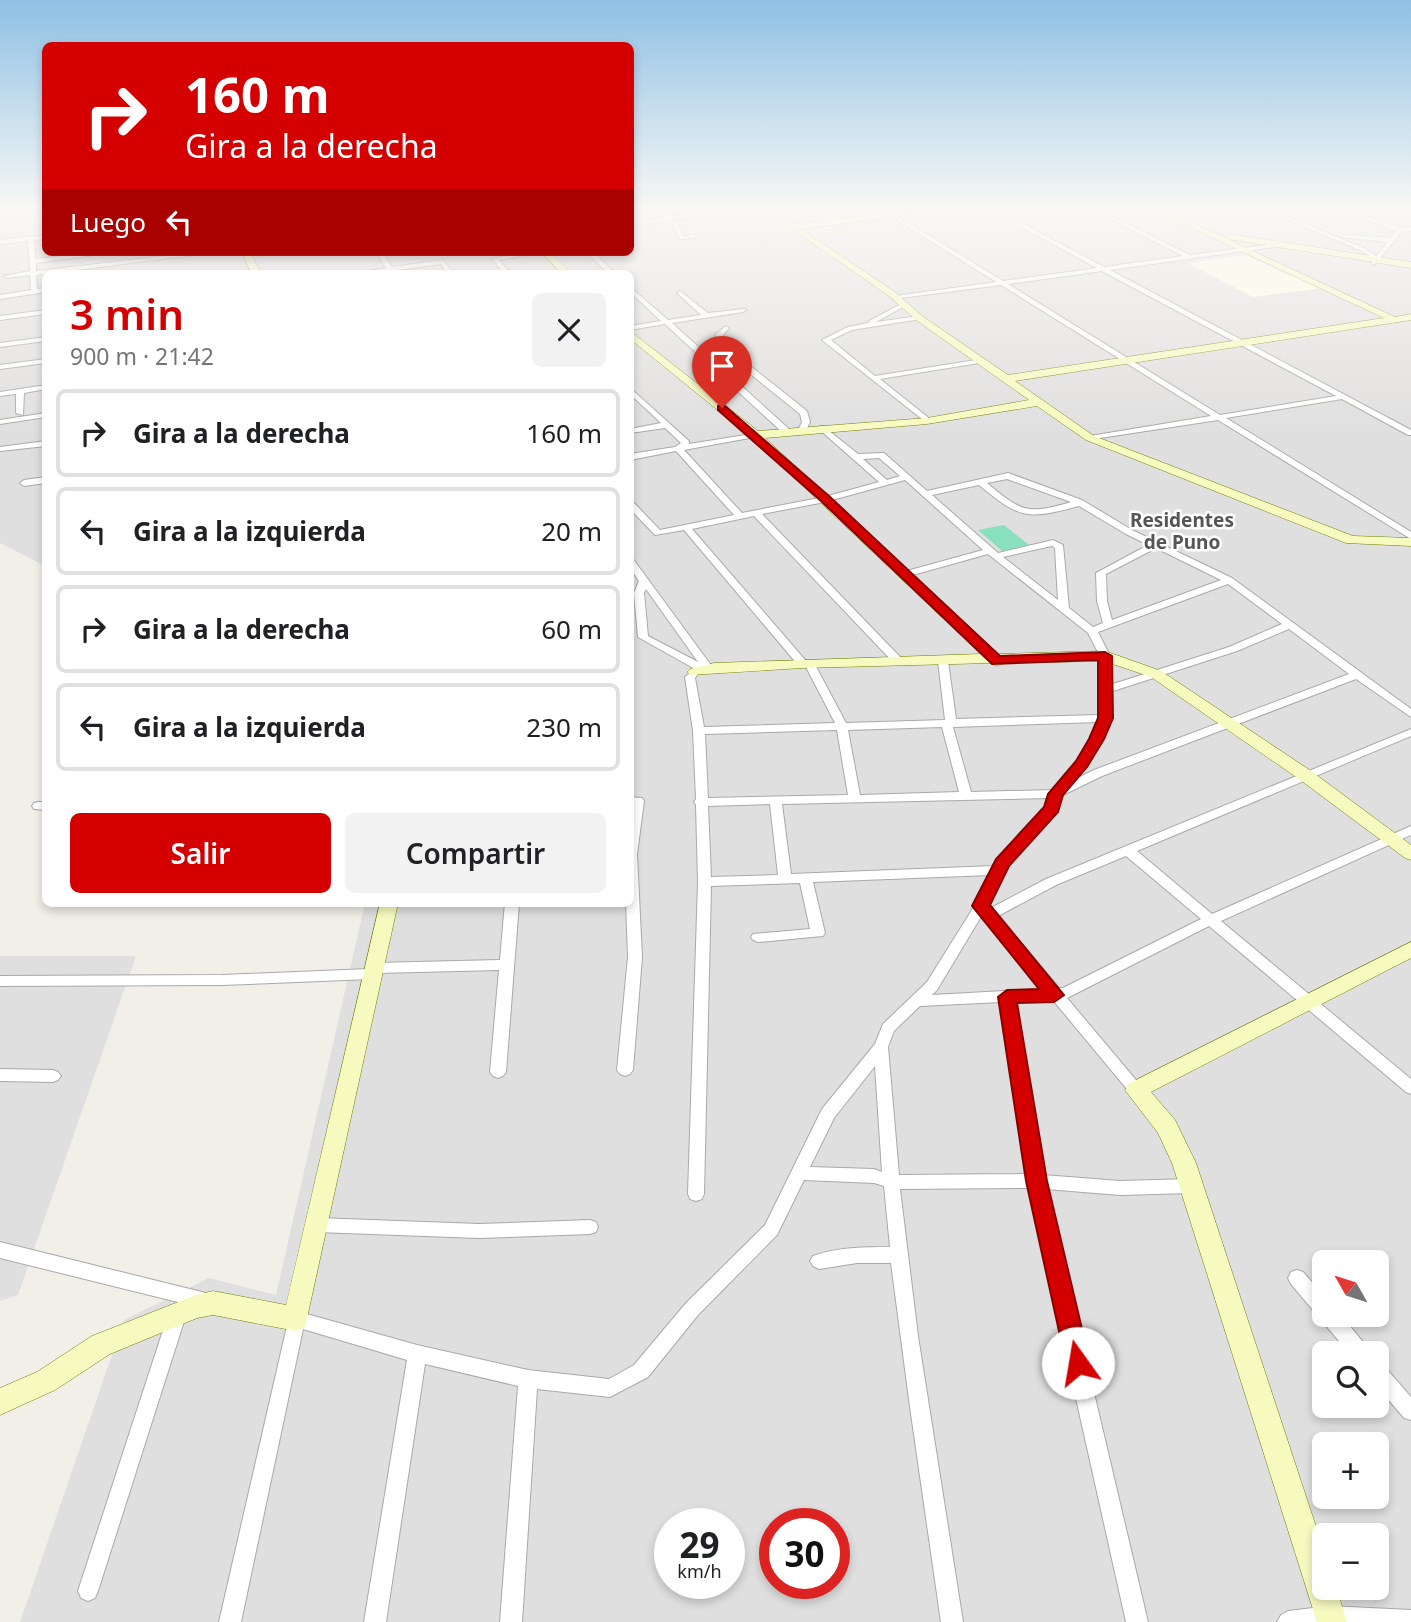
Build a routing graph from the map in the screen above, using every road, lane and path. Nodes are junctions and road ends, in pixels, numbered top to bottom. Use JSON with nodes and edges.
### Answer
{"nodes":[{"id":1,"x":34,"y":284,"type":"edge"},
{"id":2,"x":874,"y":284,"type":"edge"},
{"id":3,"x":999,"y":284,"type":"edge"},
{"id":4,"x":1004,"y":284,"type":"edge"},
{"id":5,"x":1130,"y":284,"type":"edge"},
{"id":6,"x":1323,"y":284,"type":"edge"},
{"id":7,"x":42,"y":290,"type":"edge"},
{"id":8,"x":34,"y":291,"type":"junction"},
{"id":9,"x":634,"y":293,"type":"edge"},
{"id":10,"x":680,"y":293,"type":"dead end"},
{"id":11,"x":0,"y":297,"type":"edge"},
{"id":12,"x":899,"y":301,"type":"junction"},
{"id":13,"x":743,"y":310,"type":"dead end"},
{"id":14,"x":42,"y":313,"type":"edge"},
{"id":15,"x":706,"y":315,"type":"junction"},
{"id":16,"x":0,"y":318,"type":"edge"},
{"id":17,"x":919,"y":318,"type":"junction"},
{"id":18,"x":664,"y":321,"type":"junction"},
{"id":19,"x":1403,"y":321,"type":"edge"},
{"id":20,"x":634,"y":327,"type":"edge"},
{"id":21,"x":862,"y":327,"type":"junction"},
{"id":22,"x":726,"y":328,"type":"dead end"},
{"id":23,"x":634,"y":337,"type":"edge"},
{"id":24,"x":42,"y":339,"type":"edge"},
{"id":25,"x":20,"y":342,"type":"junction"},
{"id":26,"x":0,"y":345,"type":"edge"},
{"id":27,"x":1243,"y":346,"type":"junction"},
{"id":28,"x":979,"y":360,"type":"junction"},
{"id":29,"x":42,"y":361,"type":"edge"},
{"id":30,"x":20,"y":364,"type":"junction"},
{"id":31,"x":1133,"y":364,"type":"junction"},
{"id":32,"x":0,"y":367,"type":"edge"},
{"id":33,"x":874,"y":378,"type":"junction"},
{"id":34,"x":1010,"y":382,"type":"junction"},
{"id":35,"x":42,"y":388,"type":"edge"},
{"id":36,"x":19,"y":391,"type":"junction"},
{"id":37,"x":0,"y":394,"type":"edge"},
{"id":38,"x":634,"y":394,"type":"edge"},
{"id":39,"x":1343,"y":397,"type":"junction"},
{"id":40,"x":1038,"y":402,"type":"junction"},
{"id":41,"x":20,"y":413,"type":"dead end"},
{"id":42,"x":42,"y":416,"type":"edge"},
{"id":43,"x":1220,"y":419,"type":"junction"},
{"id":44,"x":927,"y":421,"type":"junction"},
{"id":45,"x":0,"y":422,"type":"edge"},
{"id":46,"x":666,"y":425,"type":"junction"},
{"id":47,"x":823,"y":428,"type":"junction"},
{"id":48,"x":803,"y":430,"type":"junction"},
{"id":49,"x":634,"y":431,"type":"edge"},
{"id":50,"x":786,"y":431,"type":"junction"},
{"id":51,"x":1411,"y":433,"type":"edge"},
{"id":52,"x":755,"y":435,"type":"junction"},
{"id":53,"x":1090,"y":438,"type":"junction"},
{"id":54,"x":42,"y":444,"type":"edge"},
{"id":55,"x":678,"y":448,"type":"junction"},
{"id":56,"x":0,"y":449,"type":"edge"},
{"id":57,"x":634,"y":456,"type":"edge"},
{"id":58,"x":856,"y":457,"type":"junction"},
{"id":59,"x":908,"y":477,"type":"junction"},
{"id":60,"x":42,"y":481,"type":"edge"},
{"id":61,"x":884,"y":482,"type":"junction"},
{"id":62,"x":980,"y":482,"type":"junction"},
{"id":63,"x":24,"y":483,"type":"dead end"},
{"id":64,"x":928,"y":494,"type":"junction"},
{"id":65,"x":825,"y":499,"type":"junction"},
{"id":66,"x":1079,"y":502,"type":"junction"},
{"id":67,"x":634,"y":507,"type":"edge"},
{"id":68,"x":756,"y":513,"type":"junction"},
{"id":69,"x":740,"y":516,"type":"junction"},
{"id":70,"x":686,"y":527,"type":"junction"},
{"id":71,"x":1411,"y":536,"type":"edge"},
{"id":72,"x":1411,"y":542,"type":"edge"},
{"id":73,"x":1157,"y":544,"type":"junction"},
{"id":74,"x":993,"y":554,"type":"junction"},
{"id":75,"x":634,"y":566,"type":"edge"},
{"id":76,"x":906,"y":574,"type":"junction"},
{"id":77,"x":645,"y":579,"type":"junction"},
{"id":78,"x":1229,"y":580,"type":"junction"},
{"id":79,"x":1064,"y":609,"type":"junction"},
{"id":80,"x":1289,"y":625,"type":"junction"},
{"id":81,"x":1109,"y":626,"type":"junction"},
{"id":82,"x":1092,"y":631,"type":"junction"},
{"id":83,"x":1105,"y":656,"type":"junction"},
{"id":84,"x":997,"y":661,"type":"junction"},
{"id":85,"x":899,"y":662,"type":"junction"},
{"id":86,"x":943,"y":662,"type":"junction"},
{"id":87,"x":806,"y":663,"type":"junction"},
{"id":88,"x":702,"y":670,"type":"junction"},
{"id":89,"x":1156,"y":674,"type":"junction"},
{"id":90,"x":1356,"y":675,"type":"junction"},
{"id":91,"x":1105,"y":690,"type":"junction"},
{"id":92,"x":1411,"y":714,"type":"edge"},
{"id":93,"x":1105,"y":718,"type":"junction"},
{"id":94,"x":1228,"y":722,"type":"junction"},
{"id":95,"x":949,"y":724,"type":"junction"},
{"id":96,"x":842,"y":726,"type":"junction"},
{"id":97,"x":699,"y":731,"type":"junction"},
{"id":98,"x":1411,"y":732,"type":"edge"},
{"id":99,"x":1305,"y":775,"type":"junction"},
{"id":100,"x":1056,"y":794,"type":"junction"},
{"id":101,"x":966,"y":795,"type":"junction"},
{"id":102,"x":854,"y":796,"type":"junction"},
{"id":103,"x":775,"y":799,"type":"junction"},
{"id":104,"x":634,"y":801,"type":"edge"},
{"id":105,"x":700,"y":802,"type":"junction"},
{"id":106,"x":1411,"y":830,"type":"edge"},
{"id":107,"x":634,"y":831,"type":"edge"},
{"id":108,"x":1391,"y":839,"type":"junction"},
{"id":109,"x":1130,"y":852,"type":"junction"},
{"id":110,"x":1411,"y":854,"type":"edge"},
{"id":111,"x":999,"y":870,"type":"junction"},
{"id":112,"x":785,"y":878,"type":"junction"},
{"id":113,"x":806,"y":878,"type":"junction"},
{"id":114,"x":705,"y":882,"type":"junction"},
{"id":115,"x":388,"y":907,"type":"edge"},
{"id":116,"x":512,"y":907,"type":"edge"},
{"id":117,"x":633,"y":907,"type":"edge"},
{"id":118,"x":985,"y":910,"type":"junction"},
{"id":119,"x":1210,"y":920,"type":"junction"},
{"id":120,"x":758,"y":937,"type":"dead end"},
{"id":121,"x":1411,"y":949,"type":"edge"},
{"id":122,"x":509,"y":965,"type":"junction"},
{"id":123,"x":373,"y":971,"type":"junction"},
{"id":124,"x":0,"y":981,"type":"edge"},
{"id":125,"x":1054,"y":995,"type":"junction"},
{"id":126,"x":1007,"y":997,"type":"junction"},
{"id":127,"x":1306,"y":1000,"type":"junction"},
{"id":128,"x":920,"y":1001,"type":"junction"},
{"id":129,"x":881,"y":1047,"type":"junction"},
{"id":130,"x":625,"y":1070,"type":"dead end"},
{"id":131,"x":498,"y":1072,"type":"dead end"},
{"id":132,"x":0,"y":1074,"type":"edge"},
{"id":133,"x":53,"y":1076,"type":"dead end"},
{"id":134,"x":1410,"y":1085,"type":"edge"},
{"id":135,"x":1136,"y":1090,"type":"junction"},
{"id":136,"x":800,"y":1173,"type":"junction"},
{"id":137,"x":1036,"y":1181,"type":"junction"},
{"id":138,"x":891,"y":1182,"type":"junction"},
{"id":139,"x":1192,"y":1186,"type":"junction"},
{"id":140,"x":696,"y":1194,"type":"dead end"},
{"id":141,"x":317,"y":1225,"type":"junction"},
{"id":142,"x":590,"y":1227,"type":"dead end"},
{"id":143,"x":0,"y":1250,"type":"edge"},
{"id":144,"x":898,"y":1255,"type":"junction"},
{"id":145,"x":819,"y":1261,"type":"dead end"},
{"id":146,"x":1297,"y":1278,"type":"dead end"},
{"id":147,"x":1312,"y":1295,"type":"edge"},
{"id":148,"x":213,"y":1303,"type":"junction"},
{"id":149,"x":177,"y":1314,"type":"junction"},
{"id":150,"x":296,"y":1319,"type":"junction"},
{"id":151,"x":1339,"y":1327,"type":"edge"},
{"id":152,"x":1351,"y":1341,"type":"edge"},
{"id":153,"x":417,"y":1354,"type":"junction"},
{"id":154,"x":528,"y":1379,"type":"junction"},
{"id":155,"x":1389,"y":1385,"type":"edge"},
{"id":156,"x":0,"y":1402,"type":"edge"},
{"id":157,"x":1411,"y":1411,"type":"edge"},
{"id":158,"x":88,"y":1591,"type":"dead end"},
{"id":159,"x":1331,"y":1620,"type":"edge"},
{"id":160,"x":1411,"y":1621,"type":"edge"},
{"id":161,"x":230,"y":1622,"type":"edge"},
{"id":162,"x":375,"y":1622,"type":"edge"},
{"id":163,"x":511,"y":1622,"type":"edge"},
{"id":164,"x":952,"y":1622,"type":"edge"},
{"id":165,"x":1137,"y":1622,"type":"edge"},
{"id":166,"x":1288,"y":1622,"type":"edge"}],
"edges":[{"from":1,"to":8,"type":"street"},
{"from":2,"to":12,"type":"street"},
{"from":3,"to":12,"type":"street"},
{"from":4,"to":31,"type":"street"},
{"from":5,"to":27,"type":"street"},
{"from":6,"to":19,"type":"street"},
{"from":7,"to":8,"type":"street"},
{"from":8,"to":11,"type":"street"},
{"from":9,"to":18,"type":"street"},
{"from":10,"to":15,"type":"street"},
{"from":12,"to":17,"type":"street"},
{"from":12,"to":21,"type":"street"},
{"from":13,"to":15,"type":"street"},
{"from":14,"to":16,"type":"street"},
{"from":15,"to":18,"type":"street"},
{"from":17,"to":21,"type":"street"},
{"from":17,"to":28,"type":"street"},
{"from":18,"to":20,"type":"street"},
{"from":18,"to":50,"type":"street"},
{"from":19,"to":27,"type":"street"},
{"from":21,"to":33,"type":"street"},
{"from":22,"to":48,"type":"street"},
{"from":23,"to":52,"type":"street"},
{"from":24,"to":25,"type":"street"},
{"from":25,"to":26,"type":"street"},
{"from":25,"to":30,"type":"street"},
{"from":27,"to":31,"type":"street"},
{"from":27,"to":39,"type":"street"},
{"from":28,"to":33,"type":"street"},
{"from":28,"to":34,"type":"street"},
{"from":29,"to":30,"type":"street"},
{"from":30,"to":32,"type":"street"},
{"from":31,"to":34,"type":"street"},
{"from":31,"to":43,"type":"street"},
{"from":33,"to":44,"type":"street"},
{"from":34,"to":40,"type":"street"},
{"from":35,"to":36,"type":"street"},
{"from":36,"to":37,"type":"street"},
{"from":36,"to":41,"type":"street"},
{"from":38,"to":46,"type":"street"},
{"from":39,"to":43,"type":"street"},
{"from":39,"to":51,"type":"street"},
{"from":40,"to":44,"type":"street"},
{"from":40,"to":53,"type":"street"},
{"from":42,"to":45,"type":"street"},
{"from":43,"to":53,"type":"street"},
{"from":43,"to":71,"type":"street"},
{"from":44,"to":47,"type":"street"},
{"from":46,"to":49,"type":"street"},
{"from":46,"to":55,"type":"street"},
{"from":47,"to":48,"type":"street"},
{"from":47,"to":58,"type":"street"},
{"from":48,"to":50,"type":"street"},
{"from":50,"to":52,"type":"street"},
{"from":52,"to":55,"type":"street"},
{"from":52,"to":65,"type":"street"},
{"from":53,"to":72,"type":"street"},
{"from":54,"to":56,"type":"street"},
{"from":55,"to":57,"type":"street"},
{"from":55,"to":69,"type":"street"},
{"from":58,"to":59,"type":"street"},
{"from":58,"to":61,"type":"street"},
{"from":59,"to":61,"type":"street"},
{"from":59,"to":64,"type":"street"},
{"from":60,"to":63,"type":"street"},
{"from":61,"to":65,"type":"street"},
{"from":62,"to":64,"type":"street"},
{"from":62,"to":66,"type":"street"},
{"from":62,"to":66,"type":"street"},
{"from":64,"to":74,"type":"street"},
{"from":65,"to":68,"type":"street"},
{"from":65,"to":76,"type":"street"},
{"from":66,"to":73,"type":"street"},
{"from":67,"to":70,"type":"street"},
{"from":68,"to":69,"type":"street"},
{"from":68,"to":85,"type":"street"},
{"from":69,"to":70,"type":"street"},
{"from":70,"to":87,"type":"street"},
{"from":73,"to":78,"type":"street"},
{"from":73,"to":81,"type":"street"},
{"from":74,"to":76,"type":"street"},
{"from":74,"to":79,"type":"street"},
{"from":74,"to":79,"type":"street"},
{"from":75,"to":77,"type":"street"},
{"from":76,"to":84,"type":"street"},
{"from":77,"to":88,"type":"street"},
{"from":77,"to":88,"type":"street"},
{"from":78,"to":80,"type":"street"},
{"from":78,"to":81,"type":"street"},
{"from":79,"to":82,"type":"street"},
{"from":80,"to":89,"type":"street"},
{"from":80,"to":90,"type":"street"},
{"from":81,"to":82,"type":"street"},
{"from":82,"to":83,"type":"street"},
{"from":83,"to":84,"type":"street"},
{"from":83,"to":89,"type":"street"},
{"from":83,"to":91,"type":"street"},
{"from":84,"to":86,"type":"street"},
{"from":85,"to":86,"type":"street"},
{"from":85,"to":87,"type":"street"},
{"from":86,"to":95,"type":"street"},
{"from":87,"to":88,"type":"street"},
{"from":87,"to":96,"type":"street"},
{"from":88,"to":97,"type":"street"},
{"from":89,"to":91,"type":"street"},
{"from":89,"to":94,"type":"street"},
{"from":90,"to":92,"type":"street"},
{"from":90,"to":94,"type":"street"},
{"from":91,"to":93,"type":"street"},
{"from":93,"to":95,"type":"street"},
{"from":93,"to":100,"type":"street"},
{"from":94,"to":99,"type":"street"},
{"from":94,"to":100,"type":"street"},
{"from":95,"to":96,"type":"street"},
{"from":95,"to":101,"type":"street"},
{"from":96,"to":97,"type":"street"},
{"from":96,"to":102,"type":"street"},
{"from":97,"to":105,"type":"street"},
{"from":98,"to":99,"type":"street"},
{"from":99,"to":108,"type":"street"},
{"from":99,"to":109,"type":"street"},
{"from":100,"to":101,"type":"street"},
{"from":100,"to":111,"type":"street"},
{"from":101,"to":102,"type":"street"},
{"from":102,"to":103,"type":"street"},
{"from":103,"to":105,"type":"street"},
{"from":103,"to":112,"type":"street"},
{"from":104,"to":107,"type":"street"},
{"from":105,"to":114,"type":"street"},
{"from":106,"to":108,"type":"street"},
{"from":108,"to":110,"type":"street"},
{"from":108,"to":119,"type":"street"},
{"from":109,"to":118,"type":"street"},
{"from":109,"to":119,"type":"street"},
{"from":111,"to":113,"type":"street"},
{"from":111,"to":118,"type":"street"},
{"from":112,"to":113,"type":"street"},
{"from":112,"to":114,"type":"street"},
{"from":113,"to":120,"type":"street"},
{"from":114,"to":140,"type":"street"},
{"from":115,"to":123,"type":"street"},
{"from":116,"to":122,"type":"street"},
{"from":117,"to":130,"type":"street"},
{"from":118,"to":125,"type":"street"},
{"from":118,"to":128,"type":"street"},
{"from":119,"to":125,"type":"street"},
{"from":119,"to":127,"type":"street"},
{"from":121,"to":127,"type":"street"},
{"from":122,"to":123,"type":"street"},
{"from":122,"to":131,"type":"street"},
{"from":123,"to":124,"type":"street"},
{"from":123,"to":141,"type":"street"},
{"from":125,"to":126,"type":"street"},
{"from":125,"to":135,"type":"street"},
{"from":126,"to":128,"type":"street"},
{"from":126,"to":137,"type":"street"},
{"from":127,"to":134,"type":"street"},
{"from":127,"to":135,"type":"street"},
{"from":128,"to":129,"type":"street"},
{"from":129,"to":136,"type":"street"},
{"from":129,"to":138,"type":"street"},
{"from":132,"to":133,"type":"street"},
{"from":135,"to":139,"type":"street"},
{"from":136,"to":138,"type":"street"},
{"from":136,"to":154,"type":"street"},
{"from":137,"to":138,"type":"street"},
{"from":137,"to":139,"type":"street"},
{"from":137,"to":165,"type":"street"},
{"from":138,"to":144,"type":"street"},
{"from":139,"to":159,"type":"street"},
{"from":141,"to":142,"type":"street"},
{"from":141,"to":150,"type":"street"},
{"from":143,"to":148,"type":"street"},
{"from":144,"to":145,"type":"street"},
{"from":144,"to":164,"type":"street"},
{"from":146,"to":147,"type":"street"},
{"from":148,"to":149,"type":"street"},
{"from":148,"to":150,"type":"street"},
{"from":149,"to":156,"type":"street"},
{"from":149,"to":158,"type":"street"},
{"from":150,"to":153,"type":"street"},
{"from":150,"to":161,"type":"street"},
{"from":151,"to":152,"type":"street"},
{"from":153,"to":154,"type":"street"},
{"from":153,"to":162,"type":"street"},
{"from":154,"to":163,"type":"street"},
{"from":155,"to":157,"type":"street"},
{"from":159,"to":160,"type":"street"},
{"from":159,"to":166,"type":"street"}]}
